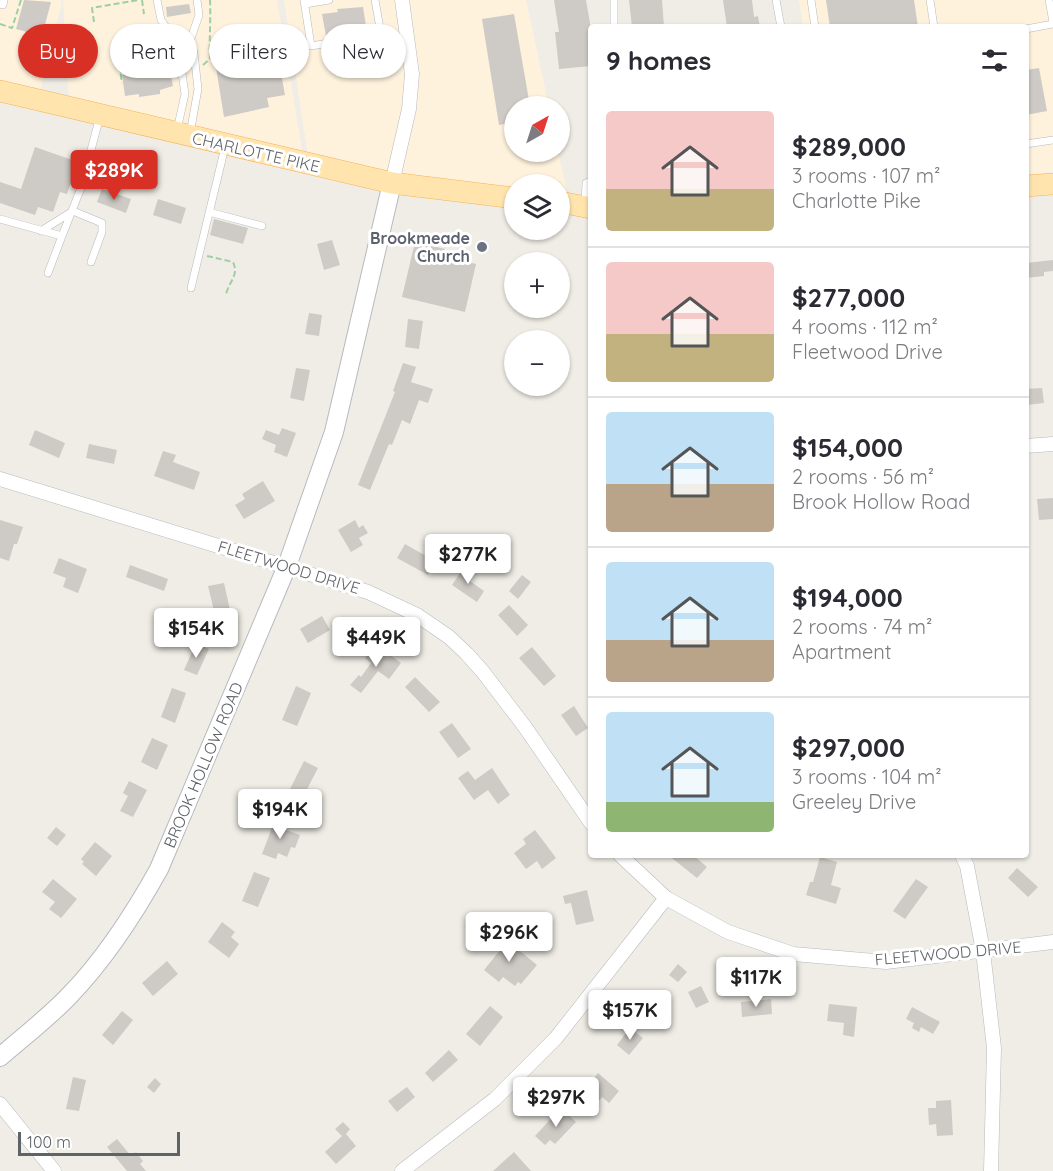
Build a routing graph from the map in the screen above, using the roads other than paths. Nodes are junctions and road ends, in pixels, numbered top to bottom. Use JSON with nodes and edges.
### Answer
{"nodes":[{"id":1,"x":4,"y":0,"type":"edge"},
{"id":2,"x":157,"y":0,"type":"edge"},
{"id":3,"x":197,"y":0,"type":"edge"},
{"id":4,"x":328,"y":0,"type":"edge"},
{"id":5,"x":375,"y":0,"type":"edge"},
{"id":6,"x":402,"y":0,"type":"edge"},
{"id":7,"x":614,"y":0,"type":"edge"},
{"id":8,"x":776,"y":0,"type":"edge"},
{"id":9,"x":811,"y":0,"type":"edge"},
{"id":10,"x":930,"y":0,"type":"edge"},
{"id":11,"x":1049,"y":0,"type":"edge"},
{"id":12,"x":304,"y":2,"type":"edge"},
{"id":13,"x":0,"y":4,"type":"edge"},
{"id":14,"x":1053,"y":23,"type":"edge"},
{"id":15,"x":164,"y":24,"type":"edge"},
{"id":16,"x":196,"y":24,"type":"edge"},
{"id":17,"x":614,"y":24,"type":"edge"},
{"id":18,"x":780,"y":24,"type":"edge"},
{"id":19,"x":815,"y":24,"type":"edge"},
{"id":20,"x":934,"y":24,"type":"edge"},
{"id":21,"x":1029,"y":28,"type":"edge"},
{"id":22,"x":183,"y":78,"type":"edge"},
{"id":23,"x":197,"y":78,"type":"edge"},
{"id":24,"x":0,"y":91,"type":"edge"},
{"id":25,"x":100,"y":114,"type":"junction"},
{"id":26,"x":183,"y":135,"type":"junction"},
{"id":27,"x":1053,"y":140,"type":"edge"},
{"id":28,"x":1029,"y":144,"type":"edge"},
{"id":29,"x":226,"y":145,"type":"junction"},
{"id":30,"x":588,"y":182,"type":"edge"},
{"id":31,"x":392,"y":183,"type":"junction"},
{"id":32,"x":1053,"y":184,"type":"edge"},
{"id":33,"x":1029,"y":186,"type":"edge"},
{"id":34,"x":504,"y":197,"type":"edge"},
{"id":35,"x":570,"y":204,"type":"edge"},
{"id":36,"x":588,"y":207,"type":"edge"},
{"id":37,"x":73,"y":211,"type":"junction"},
{"id":38,"x":209,"y":212,"type":"junction"},
{"id":39,"x":0,"y":219,"type":"edge"},
{"id":40,"x":262,"y":226,"type":"dead end"},
{"id":41,"x":40,"y":231,"type":"junction"},
{"id":42,"x":62,"y":236,"type":"junction"},
{"id":43,"x":92,"y":262,"type":"dead end"},
{"id":44,"x":48,"y":273,"type":"dead end"},
{"id":45,"x":191,"y":288,"type":"dead end"},
{"id":46,"x":1053,"y":444,"type":"edge"},
{"id":47,"x":1029,"y":446,"type":"edge"},
{"id":48,"x":0,"y":479,"type":"edge"},
{"id":49,"x":286,"y":566,"type":"junction"},
{"id":50,"x":588,"y":819,"type":"edge"},
{"id":51,"x":623,"y":858,"type":"edge"},
{"id":52,"x":963,"y":858,"type":"edge"},
{"id":53,"x":666,"y":898,"type":"junction"},
{"id":54,"x":1053,"y":942,"type":"edge"},
{"id":55,"x":983,"y":951,"type":"junction"},
{"id":56,"x":0,"y":1057,"type":"edge"},
{"id":57,"x":0,"y":1104,"type":"edge"},
{"id":58,"x":54,"y":1171,"type":"edge"},
{"id":59,"x":402,"y":1171,"type":"edge"},
{"id":60,"x":991,"y":1171,"type":"edge"}],
"edges":[{"from":1,"to":13,"type":"lane"},
{"from":2,"to":15,"type":"lane"},
{"from":3,"to":16,"type":"lane"},
{"from":4,"to":12,"type":"lane"},
{"from":5,"to":12,"type":"lane"},
{"from":6,"to":31,"type":"street"},
{"from":7,"to":17,"type":"lane"},
{"from":8,"to":18,"type":"lane"},
{"from":9,"to":19,"type":"lane"},
{"from":10,"to":20,"type":"lane"},
{"from":11,"to":14,"type":"lane"},
{"from":14,"to":21,"type":"lane"},
{"from":22,"to":26,"type":"lane"},
{"from":23,"to":26,"type":"lane"},
{"from":24,"to":25,"type":"main road","name":"CHARLOTTE PIKE"},
{"from":25,"to":26,"type":"main road","name":"CHARLOTTE PIKE"},
{"from":25,"to":37,"type":"lane"},
{"from":26,"to":29,"type":"main road","name":"CHARLOTTE PIKE"},
{"from":27,"to":28,"type":"lane"},
{"from":29,"to":31,"type":"main road","name":"CHARLOTTE PIKE"},
{"from":29,"to":38,"type":"lane"},
{"from":30,"to":36,"type":"lane"},
{"from":31,"to":34,"type":"main road","name":"CHARLOTTE PIKE"},
{"from":31,"to":49,"type":"street","name":"BROOK HOLLOW ROAD"},
{"from":32,"to":33,"type":"main road"},
{"from":35,"to":36,"type":"main road"},
{"from":37,"to":41,"type":"lane"},
{"from":37,"to":42,"type":"lane"},
{"from":37,"to":43,"type":"lane"},
{"from":38,"to":40,"type":"lane"},
{"from":38,"to":45,"type":"lane"},
{"from":39,"to":41,"type":"lane"},
{"from":41,"to":42,"type":"lane"},
{"from":42,"to":44,"type":"lane"},
{"from":46,"to":47,"type":"street"},
{"from":48,"to":49,"type":"street","name":"FLEETWOOD DRIVE"},
{"from":49,"to":50,"type":"street","name":"FLEETWOOD DRIVE"},
{"from":49,"to":56,"type":"street","name":"BROOK HOLLOW ROAD"},
{"from":51,"to":53,"type":"street","name":"FLEETWOOD DRIVE"},
{"from":52,"to":55,"type":"street"},
{"from":53,"to":55,"type":"street","name":"FLEETWOOD DRIVE"},
{"from":53,"to":59,"type":"street"},
{"from":54,"to":55,"type":"street","name":"FLEETWOOD DRIVE"},
{"from":55,"to":60,"type":"street"},
{"from":57,"to":58,"type":"street"}]}
